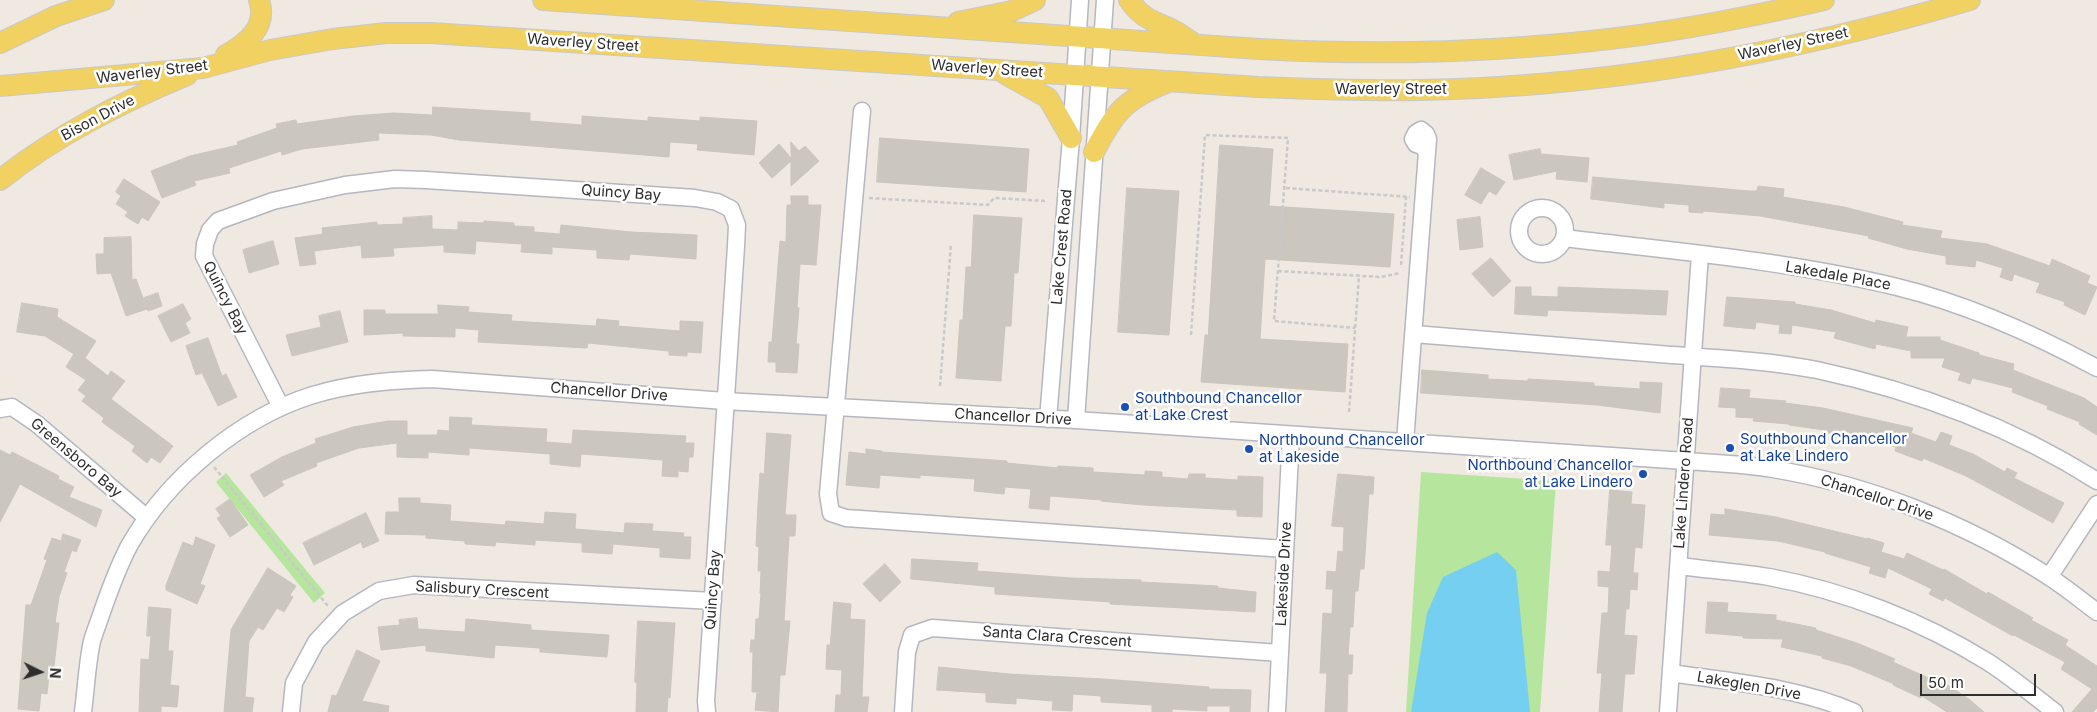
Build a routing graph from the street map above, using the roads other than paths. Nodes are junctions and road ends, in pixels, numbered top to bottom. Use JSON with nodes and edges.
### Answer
{"nodes":[{"id":1,"x":104,"y":0,"type":"edge"},
{"id":2,"x":259,"y":0,"type":"edge"},
{"id":3,"x":544,"y":0,"type":"edge"},
{"id":4,"x":1034,"y":0,"type":"edge"},
{"id":5,"x":1080,"y":0,"type":"edge"},
{"id":6,"x":1105,"y":0,"type":"edge"},
{"id":7,"x":1129,"y":0,"type":"edge"},
{"id":8,"x":1824,"y":0,"type":"edge"},
{"id":9,"x":1970,"y":0,"type":"edge"},
{"id":10,"x":939,"y":27,"type":"junction"},
{"id":11,"x":1078,"y":37,"type":"junction"},
{"id":12,"x":1102,"y":39,"type":"junction"},
{"id":13,"x":0,"y":43,"type":"edge"},
{"id":14,"x":1198,"y":45,"type":"junction"},
{"id":15,"x":203,"y":68,"type":"junction"},
{"id":16,"x":997,"y":70,"type":"junction"},
{"id":17,"x":1075,"y":75,"type":"junction"},
{"id":18,"x":1099,"y":76,"type":"junction"},
{"id":19,"x":1170,"y":82,"type":"junction"},
{"id":20,"x":0,"y":86,"type":"edge"},
{"id":21,"x":862,"y":110,"type":"dead end"},
{"id":22,"x":1071,"y":138,"type":"junction"},
{"id":23,"x":1094,"y":152,"type":"junction"},
{"id":24,"x":1427,"y":152,"type":"dead end"},
{"id":25,"x":0,"y":180,"type":"edge"},
{"id":26,"x":1564,"y":238,"type":"dead end"},
{"id":27,"x":1700,"y":254,"type":"junction"},
{"id":28,"x":1414,"y":334,"type":"junction"},
{"id":29,"x":1693,"y":356,"type":"junction"},
{"id":30,"x":2097,"y":368,"type":"edge"},
{"id":31,"x":725,"y":401,"type":"junction"},
{"id":32,"x":281,"y":407,"type":"junction"},
{"id":33,"x":836,"y":407,"type":"junction"},
{"id":34,"x":0,"y":409,"type":"edge"},
{"id":35,"x":1048,"y":419,"type":"junction"},
{"id":36,"x":1076,"y":420,"type":"junction"},
{"id":37,"x":1291,"y":435,"type":"junction"},
{"id":38,"x":1405,"y":442,"type":"junction"},
{"id":39,"x":1686,"y":460,"type":"junction"},
{"id":40,"x":2097,"y":480,"type":"edge"},
{"id":41,"x":2097,"y":504,"type":"edge"},
{"id":42,"x":147,"y":518,"type":"junction"},
{"id":43,"x":1285,"y":549,"type":"junction"},
{"id":44,"x":1679,"y":566,"type":"junction"},
{"id":45,"x":2049,"y":576,"type":"junction"},
{"id":46,"x":713,"y":601,"type":"junction"},
{"id":47,"x":2097,"y":612,"type":"edge"},
{"id":48,"x":1280,"y":653,"type":"junction"},
{"id":49,"x":1671,"y":673,"type":"junction"},
{"id":50,"x":83,"y":712,"type":"edge"},
{"id":51,"x":291,"y":712,"type":"edge"},
{"id":52,"x":706,"y":712,"type":"edge"},
{"id":53,"x":903,"y":712,"type":"edge"},
{"id":54,"x":1277,"y":712,"type":"edge"},
{"id":55,"x":1668,"y":712,"type":"edge"},
{"id":56,"x":1854,"y":712,"type":"edge"},
{"id":57,"x":2055,"y":712,"type":"edge"}],
"edges":[{"from":1,"to":13,"type":"main road"},
{"from":2,"to":15,"type":"main road"},
{"from":3,"to":10,"type":"main road"},
{"from":4,"to":10,"type":"main road"},
{"from":5,"to":11,"type":"street","name":"Lake Crest Road"},
{"from":6,"to":12,"type":"street","name":"Lake Crest Road"},
{"from":7,"to":14,"type":"main road"},
{"from":8,"to":14,"type":"main road"},
{"from":9,"to":19,"type":"main road","name":"Waverley Street"},
{"from":10,"to":11,"type":"main road"},
{"from":11,"to":12,"type":"main road"},
{"from":11,"to":17,"type":"street","name":"Lake Crest Road"},
{"from":12,"to":14,"type":"main road"},
{"from":12,"to":18,"type":"street","name":"Lake Crest Road"},
{"from":15,"to":16,"type":"main road","name":"Waverley Street"},
{"from":15,"to":20,"type":"main road","name":"Waverley Street"},
{"from":15,"to":25,"type":"main road","name":"Bison Drive"},
{"from":16,"to":17,"type":"main road","name":"Waverley Street"},
{"from":16,"to":22,"type":"main road"},
{"from":17,"to":18,"type":"main road","name":"Waverley Street"},
{"from":17,"to":22,"type":"street","name":"Lake Crest Road"},
{"from":18,"to":19,"type":"main road","name":"Waverley Street"},
{"from":18,"to":23,"type":"street","name":"Lake Crest Road"},
{"from":19,"to":23,"type":"main road"},
{"from":21,"to":33,"type":"street"},
{"from":22,"to":35,"type":"street","name":"Lake Crest Road"},
{"from":23,"to":36,"type":"street","name":"Lake Crest Road"},
{"from":24,"to":28,"type":"street"},
{"from":26,"to":27,"type":"street","name":"Lakedale Place"},
{"from":27,"to":29,"type":"street","name":"Lake Lindero Road"},
{"from":27,"to":30,"type":"street","name":"Lakedale Place"},
{"from":28,"to":29,"type":"street"},
{"from":28,"to":38,"type":"street"},
{"from":29,"to":39,"type":"street","name":"Lake Lindero Road"},
{"from":29,"to":40,"type":"street"},
{"from":31,"to":32,"type":"street","name":"Chancellor Drive"},
{"from":31,"to":32,"type":"street","name":"Quincy Bay"},
{"from":31,"to":33,"type":"street","name":"Chancellor Drive"},
{"from":31,"to":46,"type":"street","name":"Quincy Bay"},
{"from":32,"to":42,"type":"street","name":"Chancellor Drive"},
{"from":33,"to":35,"type":"street","name":"Chancellor Drive"},
{"from":33,"to":43,"type":"street"},
{"from":34,"to":42,"type":"street","name":"Greensboro Bay"},
{"from":35,"to":36,"type":"street","name":"Chancellor Drive"},
{"from":36,"to":37,"type":"street","name":"Chancellor Drive"},
{"from":37,"to":38,"type":"street","name":"Chancellor Drive"},
{"from":37,"to":43,"type":"street","name":"Lakeside Drive"},
{"from":38,"to":39,"type":"street","name":"Chancellor Drive"},
{"from":39,"to":44,"type":"street","name":"Lake Lindero Road"},
{"from":39,"to":45,"type":"street","name":"Chancellor Drive"},
{"from":41,"to":45,"type":"street"},
{"from":42,"to":50,"type":"street","name":"Chancellor Drive"},
{"from":43,"to":48,"type":"street","name":"Lakeside Drive"},
{"from":44,"to":49,"type":"street","name":"Lake Lindero Road"},
{"from":44,"to":57,"type":"street"},
{"from":45,"to":47,"type":"street","name":"Chancellor Drive"},
{"from":46,"to":51,"type":"street","name":"Salisbury Crescent"},
{"from":46,"to":52,"type":"street","name":"Quincy Bay"},
{"from":48,"to":53,"type":"street","name":"Santa Clara Crescent"},
{"from":48,"to":54,"type":"street","name":"Lakeside Drive"},
{"from":49,"to":55,"type":"street","name":"Lake Lindero Road"},
{"from":49,"to":56,"type":"street","name":"Lakeglen Drive"}]}
